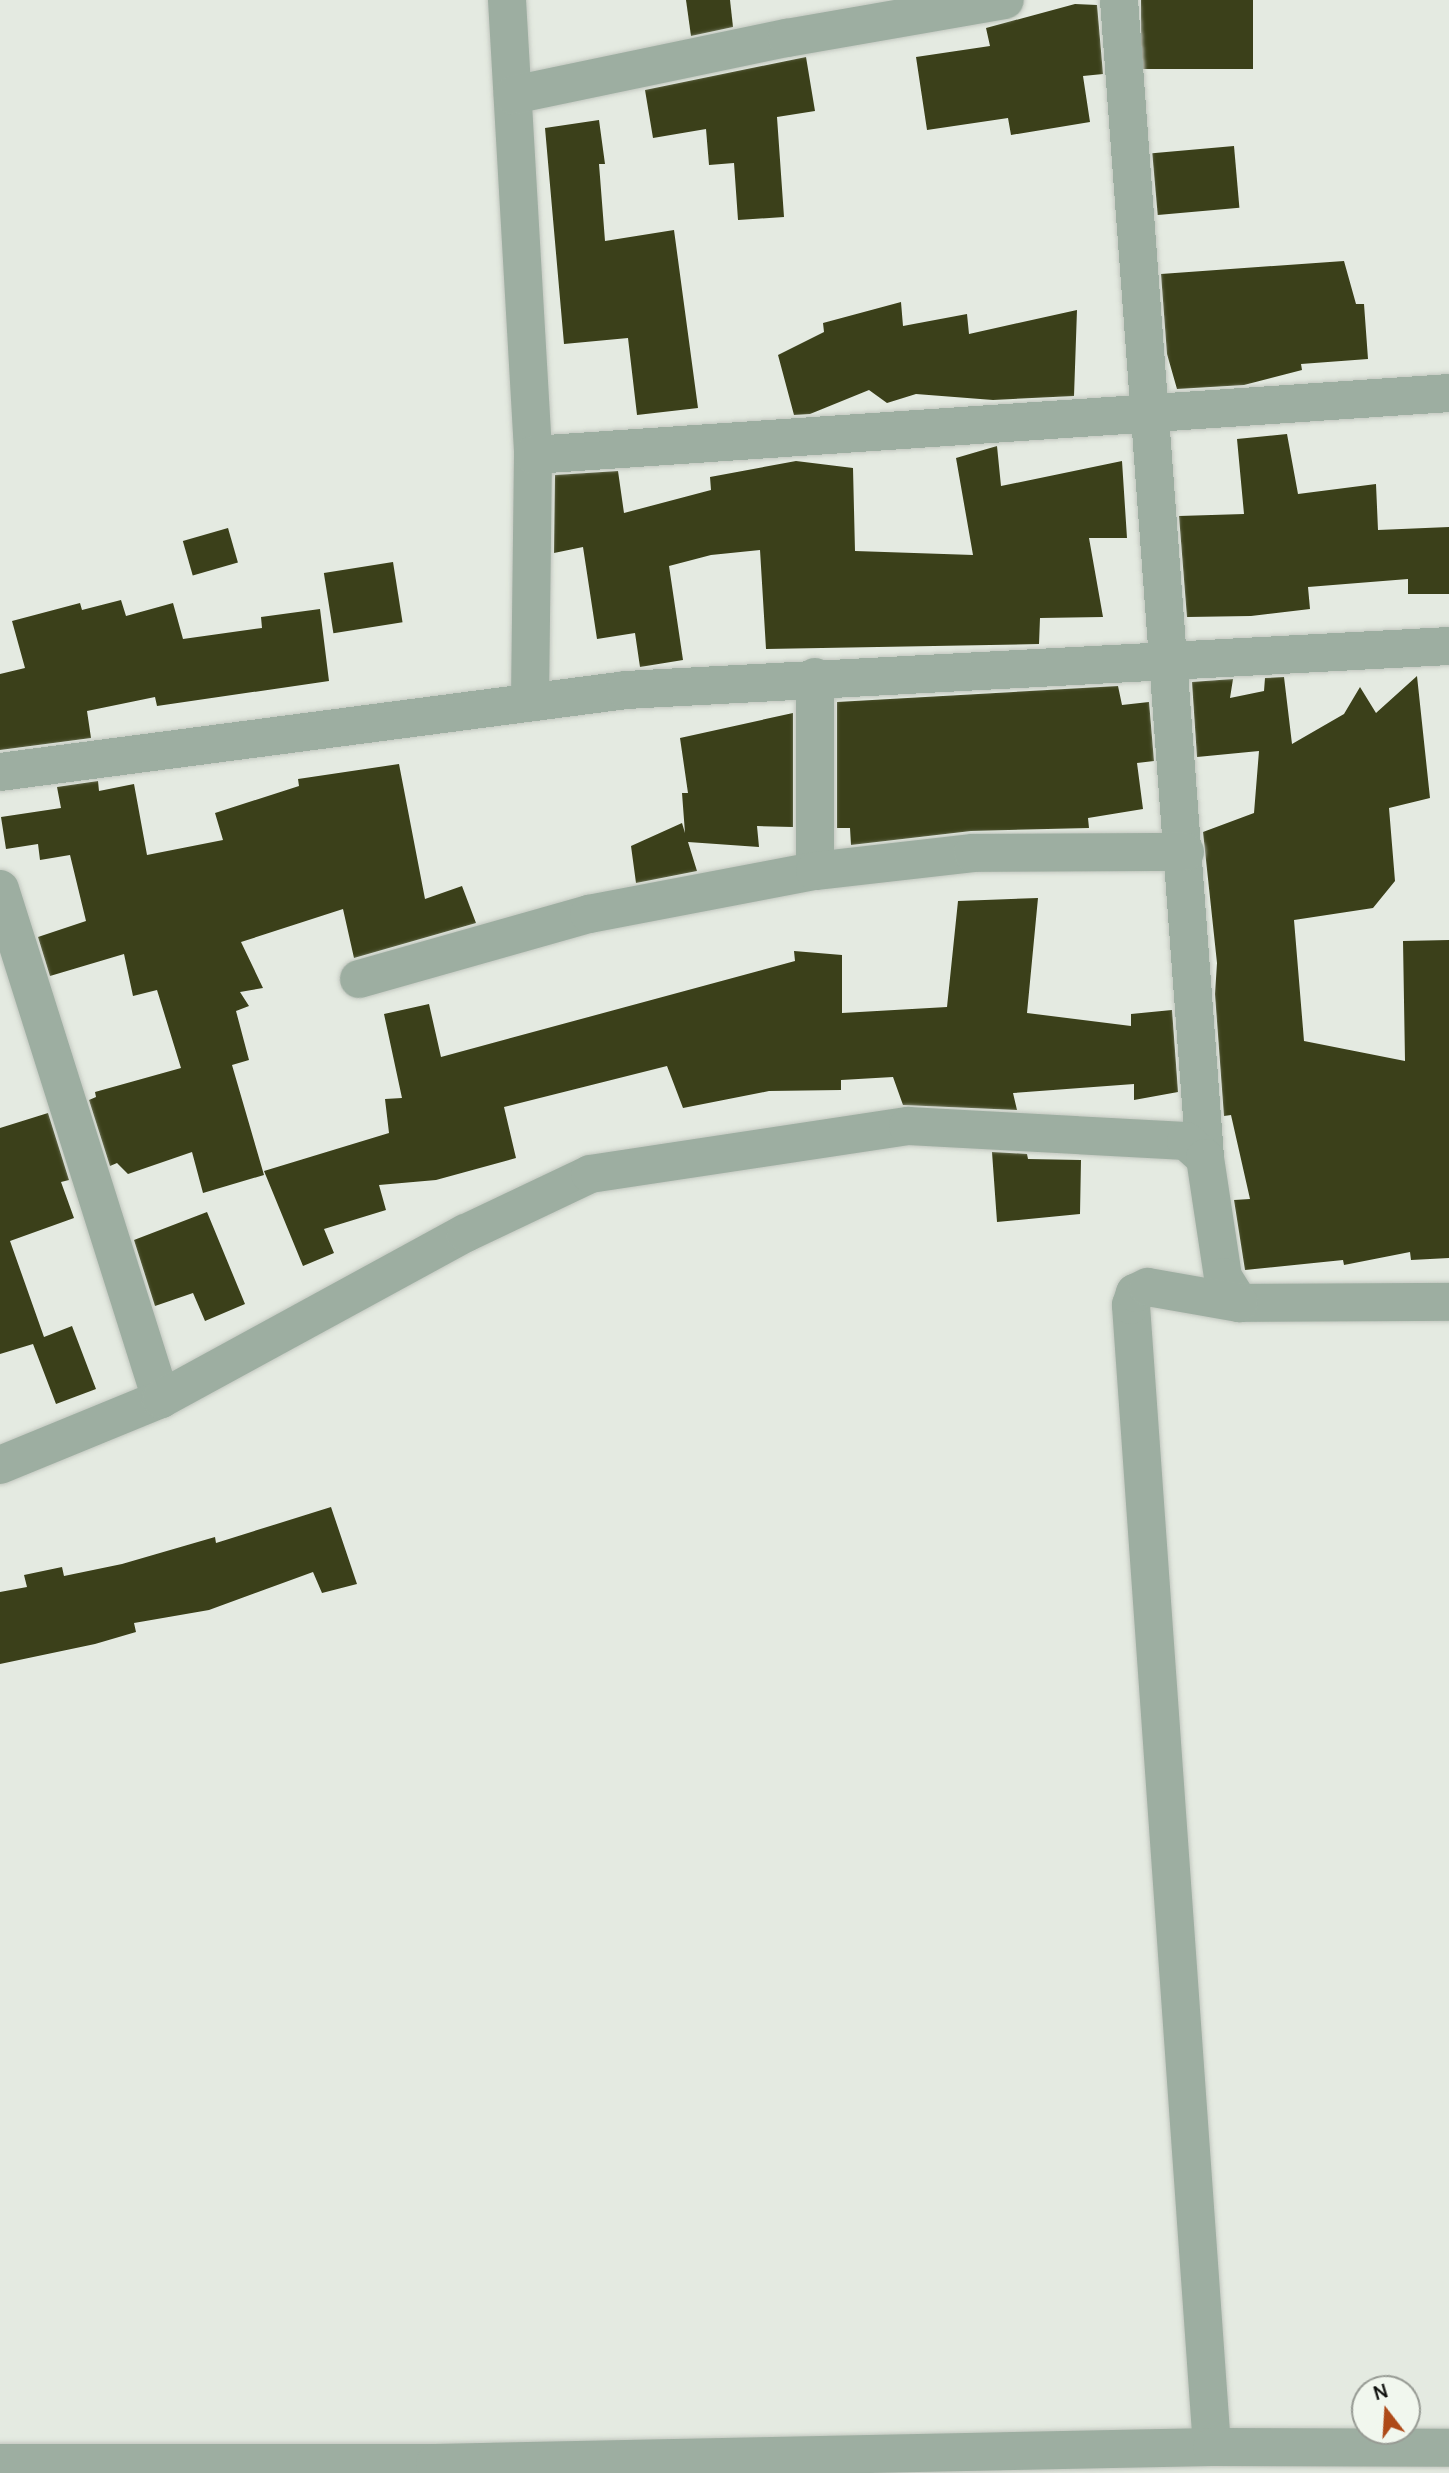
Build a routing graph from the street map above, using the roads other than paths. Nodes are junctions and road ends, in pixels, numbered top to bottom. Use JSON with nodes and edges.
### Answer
{"nodes":[{"id":1,"x":507,"y":0,"type":"edge"},
{"id":2,"x":1005,"y":0,"type":"edge"},
{"id":3,"x":1119,"y":0,"type":"edge"},
{"id":4,"x":513,"y":95,"type":"junction"},
{"id":5,"x":1449,"y":393,"type":"edge"},
{"id":6,"x":1151,"y":414,"type":"junction"},
{"id":7,"x":533,"y":455,"type":"junction"},
{"id":8,"x":1449,"y":646,"type":"edge"},
{"id":9,"x":1169,"y":659,"type":"junction"},
{"id":10,"x":815,"y":677,"type":"junction"},
{"id":11,"x":530,"y":700,"type":"junction"},
{"id":12,"x":0,"y":772,"type":"edge"},
{"id":13,"x":1185,"y":852,"type":"junction"},
{"id":14,"x":815,"y":871,"type":"junction"},
{"id":15,"x":0,"y":889,"type":"edge"},
{"id":16,"x":359,"y":979,"type":"dead end"},
{"id":17,"x":1205,"y":1158,"type":"junction"},
{"id":18,"x":1449,"y":1302,"type":"edge"},
{"id":19,"x":1239,"y":1303,"type":"junction"},
{"id":20,"x":161,"y":1399,"type":"junction"},
{"id":21,"x":0,"y":1465,"type":"edge"},
{"id":22,"x":1212,"y":2447,"type":"junction"},
{"id":23,"x":1449,"y":2448,"type":"edge"},
{"id":24,"x":0,"y":2463,"type":"edge"}],
"edges":[{"from":1,"to":4,"type":"street"},
{"from":2,"to":4,"type":"street"},
{"from":3,"to":6,"type":"street"},
{"from":4,"to":7,"type":"street"},
{"from":5,"to":6,"type":"street"},
{"from":6,"to":7,"type":"street"},
{"from":6,"to":9,"type":"street"},
{"from":7,"to":11,"type":"street"},
{"from":8,"to":9,"type":"street"},
{"from":9,"to":10,"type":"street"},
{"from":9,"to":13,"type":"street"},
{"from":10,"to":11,"type":"street"},
{"from":10,"to":14,"type":"street"},
{"from":11,"to":12,"type":"street"},
{"from":13,"to":14,"type":"street"},
{"from":13,"to":17,"type":"street"},
{"from":14,"to":16,"type":"street"},
{"from":15,"to":20,"type":"street"},
{"from":17,"to":19,"type":"street"},
{"from":17,"to":20,"type":"street"},
{"from":18,"to":19,"type":"street"},
{"from":19,"to":22,"type":"street"},
{"from":20,"to":21,"type":"street"},
{"from":22,"to":23,"type":"street"},
{"from":22,"to":24,"type":"street"}]}
